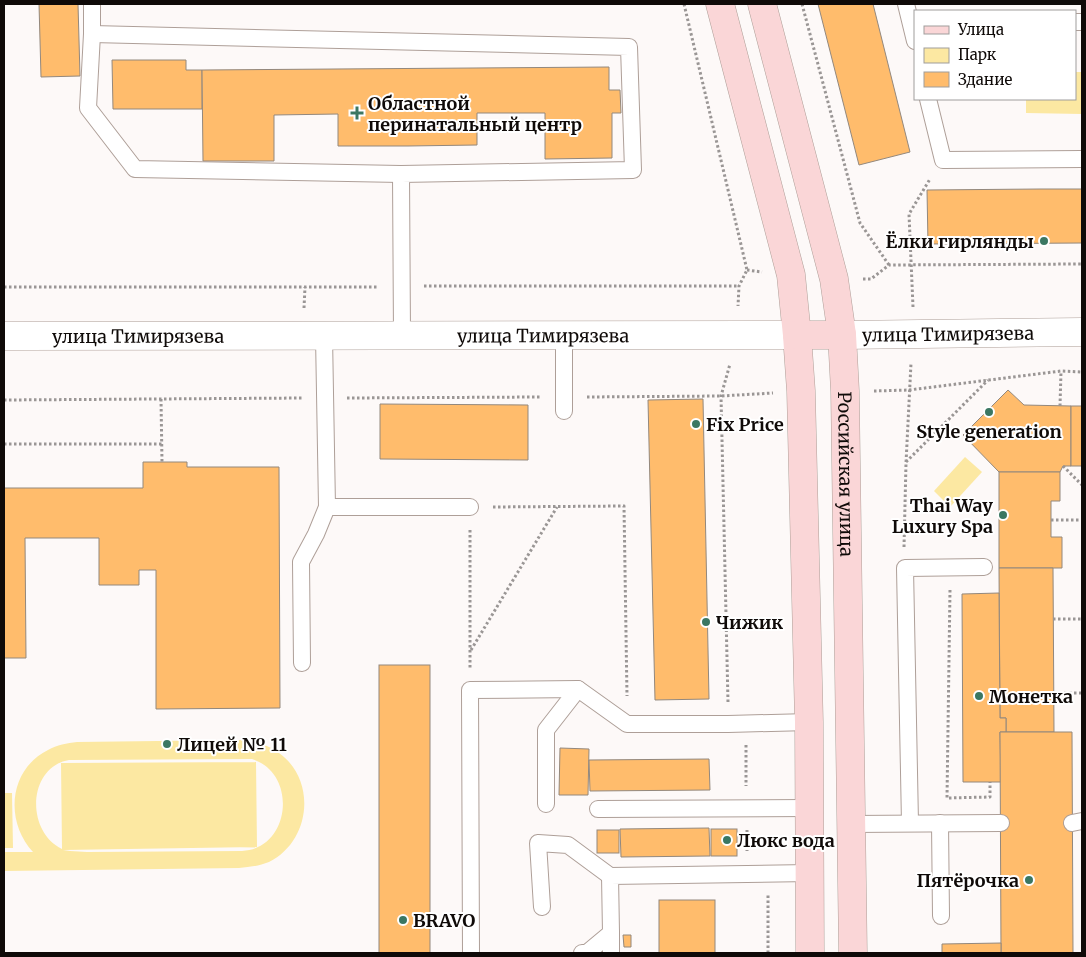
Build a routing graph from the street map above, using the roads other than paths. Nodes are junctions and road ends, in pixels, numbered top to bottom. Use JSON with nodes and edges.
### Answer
{"nodes":[{"id":1,"x":92,"y":4,"type":"edge"},
{"id":2,"x":720,"y":4,"type":"edge"},
{"id":3,"x":762,"y":4,"type":"edge"},
{"id":4,"x":906,"y":4,"type":"edge"},
{"id":5,"x":92,"y":34,"type":"junction"},
{"id":6,"x":914,"y":38,"type":"edge"},
{"id":7,"x":928,"y":100,"type":"edge"},
{"id":8,"x":1082,"y":159,"type":"edge"},
{"id":9,"x":401,"y":174,"type":"junction"},
{"id":10,"x":1082,"y":332,"type":"edge"},
{"id":11,"x":402,"y":335,"type":"junction"},
{"id":12,"x":564,"y":335,"type":"junction"},
{"id":13,"x":797,"y":335,"type":"junction"},
{"id":14,"x":842,"y":335,"type":"junction"},
{"id":15,"x":4,"y":336,"type":"edge"},
{"id":16,"x":324,"y":336,"type":"junction"},
{"id":17,"x":564,"y":404,"type":"road end"},
{"id":18,"x":327,"y":507,"type":"junction"},
{"id":19,"x":470,"y":507,"type":"road end"},
{"id":20,"x":984,"y":567,"type":"dead end"},
{"id":21,"x":302,"y":663,"type":"dead end"},
{"id":22,"x":578,"y":689,"type":"junction"},
{"id":23,"x":809,"y":722,"type":"junction"},
{"id":24,"x":546,"y":804,"type":"dead end"},
{"id":25,"x":809,"y":808,"type":"junction"},
{"id":26,"x":598,"y":809,"type":"dead end"},
{"id":27,"x":910,"y":823,"type":"junction"},
{"id":28,"x":940,"y":823,"type":"junction"},
{"id":29,"x":1001,"y":823,"type":"dead end"},
{"id":30,"x":851,"y":824,"type":"junction"},
{"id":31,"x":810,"y":873,"type":"junction"},
{"id":32,"x":610,"y":876,"type":"junction"},
{"id":33,"x":542,"y":907,"type":"dead end"},
{"id":34,"x":941,"y":916,"type":"dead end"},
{"id":35,"x":611,"y":933,"type":"junction"},
{"id":36,"x":470,"y":953,"type":"edge"},
{"id":37,"x":582,"y":953,"type":"edge"},
{"id":38,"x":611,"y":953,"type":"edge"},
{"id":39,"x":810,"y":953,"type":"edge"},
{"id":40,"x":853,"y":953,"type":"edge"}],
"edges":[{"from":1,"to":5,"type":"lane"},
{"from":2,"to":13,"type":"main road"},
{"from":3,"to":14,"type":"main road","name":"Российская улица"},
{"from":4,"to":6,"type":"lane"},
{"from":5,"to":9,"type":"lane"},
{"from":5,"to":9,"type":"lane"},
{"from":7,"to":8,"type":"lane"},
{"from":9,"to":11,"type":"lane"},
{"from":10,"to":14,"type":"street","name":"улица Тимирязева"},
{"from":11,"to":12,"type":"street","name":"улица Тимирязева"},
{"from":11,"to":16,"type":"street","name":"улица Тимирязева"},
{"from":12,"to":13,"type":"street","name":"улица Тимирязева"},
{"from":12,"to":17,"type":"lane"},
{"from":13,"to":14,"type":"main road","name":"улица Тимирязева"},
{"from":13,"to":23,"type":"main road"},
{"from":14,"to":30,"type":"main road","name":"Российская улица"},
{"from":15,"to":16,"type":"street","name":"улица Тимирязева"},
{"from":16,"to":18,"type":"lane"},
{"from":18,"to":19,"type":"lane"},
{"from":18,"to":21,"type":"lane"},
{"from":20,"to":27,"type":"lane"},
{"from":22,"to":23,"type":"lane"},
{"from":22,"to":24,"type":"lane"},
{"from":22,"to":36,"type":"lane"},
{"from":23,"to":25,"type":"main road"},
{"from":25,"to":26,"type":"lane"},
{"from":25,"to":31,"type":"main road"},
{"from":27,"to":28,"type":"lane"},
{"from":27,"to":30,"type":"lane"},
{"from":28,"to":29,"type":"lane"},
{"from":28,"to":34,"type":"lane"},
{"from":30,"to":40,"type":"main road","name":"Российская улица"},
{"from":31,"to":32,"type":"lane"},
{"from":31,"to":39,"type":"main road"},
{"from":32,"to":33,"type":"lane"},
{"from":32,"to":35,"type":"lane"},
{"from":35,"to":37,"type":"lane"},
{"from":35,"to":38,"type":"lane"}]}
